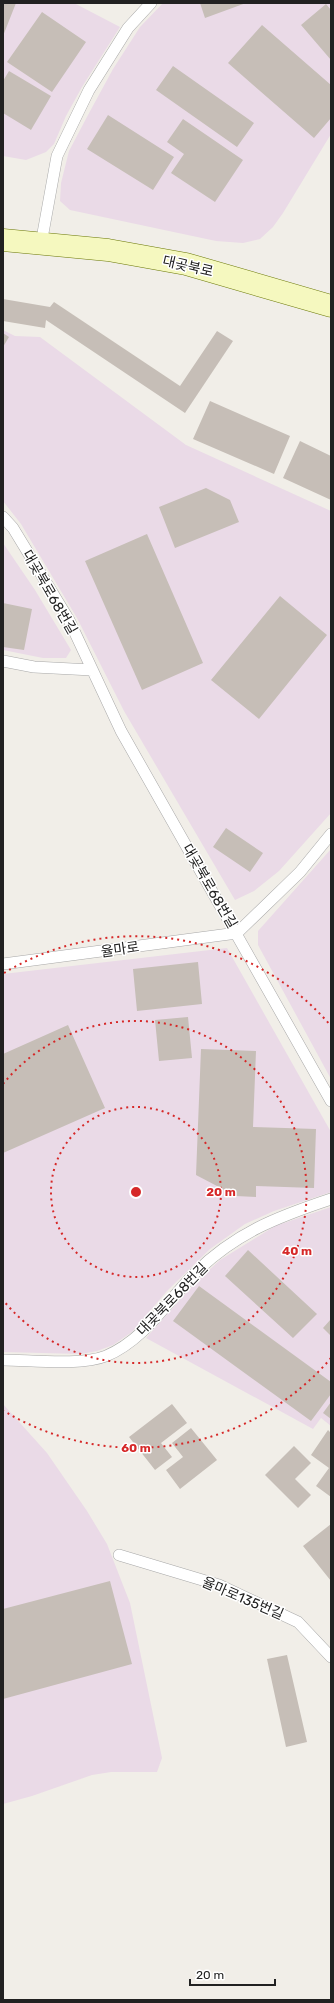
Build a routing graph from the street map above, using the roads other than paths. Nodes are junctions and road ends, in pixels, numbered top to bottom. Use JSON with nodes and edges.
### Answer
{"nodes":[{"id":1,"x":151,"y":3,"type":"edge"},
{"id":2,"x":3,"y":240,"type":"edge"},
{"id":3,"x":41,"y":244,"type":"junction"},
{"id":4,"x":331,"y":306,"type":"edge"},
{"id":5,"x":3,"y":517,"type":"edge"},
{"id":6,"x":3,"y":661,"type":"edge"},
{"id":7,"x":92,"y":670,"type":"junction"},
{"id":8,"x":331,"y":834,"type":"edge"},
{"id":9,"x":236,"y":933,"type":"junction"},
{"id":10,"x":3,"y":964,"type":"edge"},
{"id":11,"x":331,"y":1101,"type":"edge"},
{"id":12,"x":331,"y":1199,"type":"edge"},
{"id":13,"x":3,"y":1360,"type":"edge"},
{"id":14,"x":119,"y":1554,"type":"dead end"},
{"id":15,"x":331,"y":1657,"type":"edge"}],
"edges":[{"from":1,"to":3,"type":"lane"},
{"from":2,"to":3,"type":"street","name":"대곶북로"},
{"from":3,"to":4,"type":"street","name":"대곶북로"},
{"from":5,"to":7,"type":"lane","name":"대곶북로68번길"},
{"from":6,"to":7,"type":"lane"},
{"from":7,"to":9,"type":"lane","name":"대곶북로68번길"},
{"from":8,"to":9,"type":"lane"},
{"from":9,"to":10,"type":"lane","name":"율마로"},
{"from":9,"to":11,"type":"lane","name":"대곶북로68번길"},
{"from":12,"to":13,"type":"lane","name":"대곶북로68번길"},
{"from":14,"to":15,"type":"lane","name":"율마로135번길"}]}
